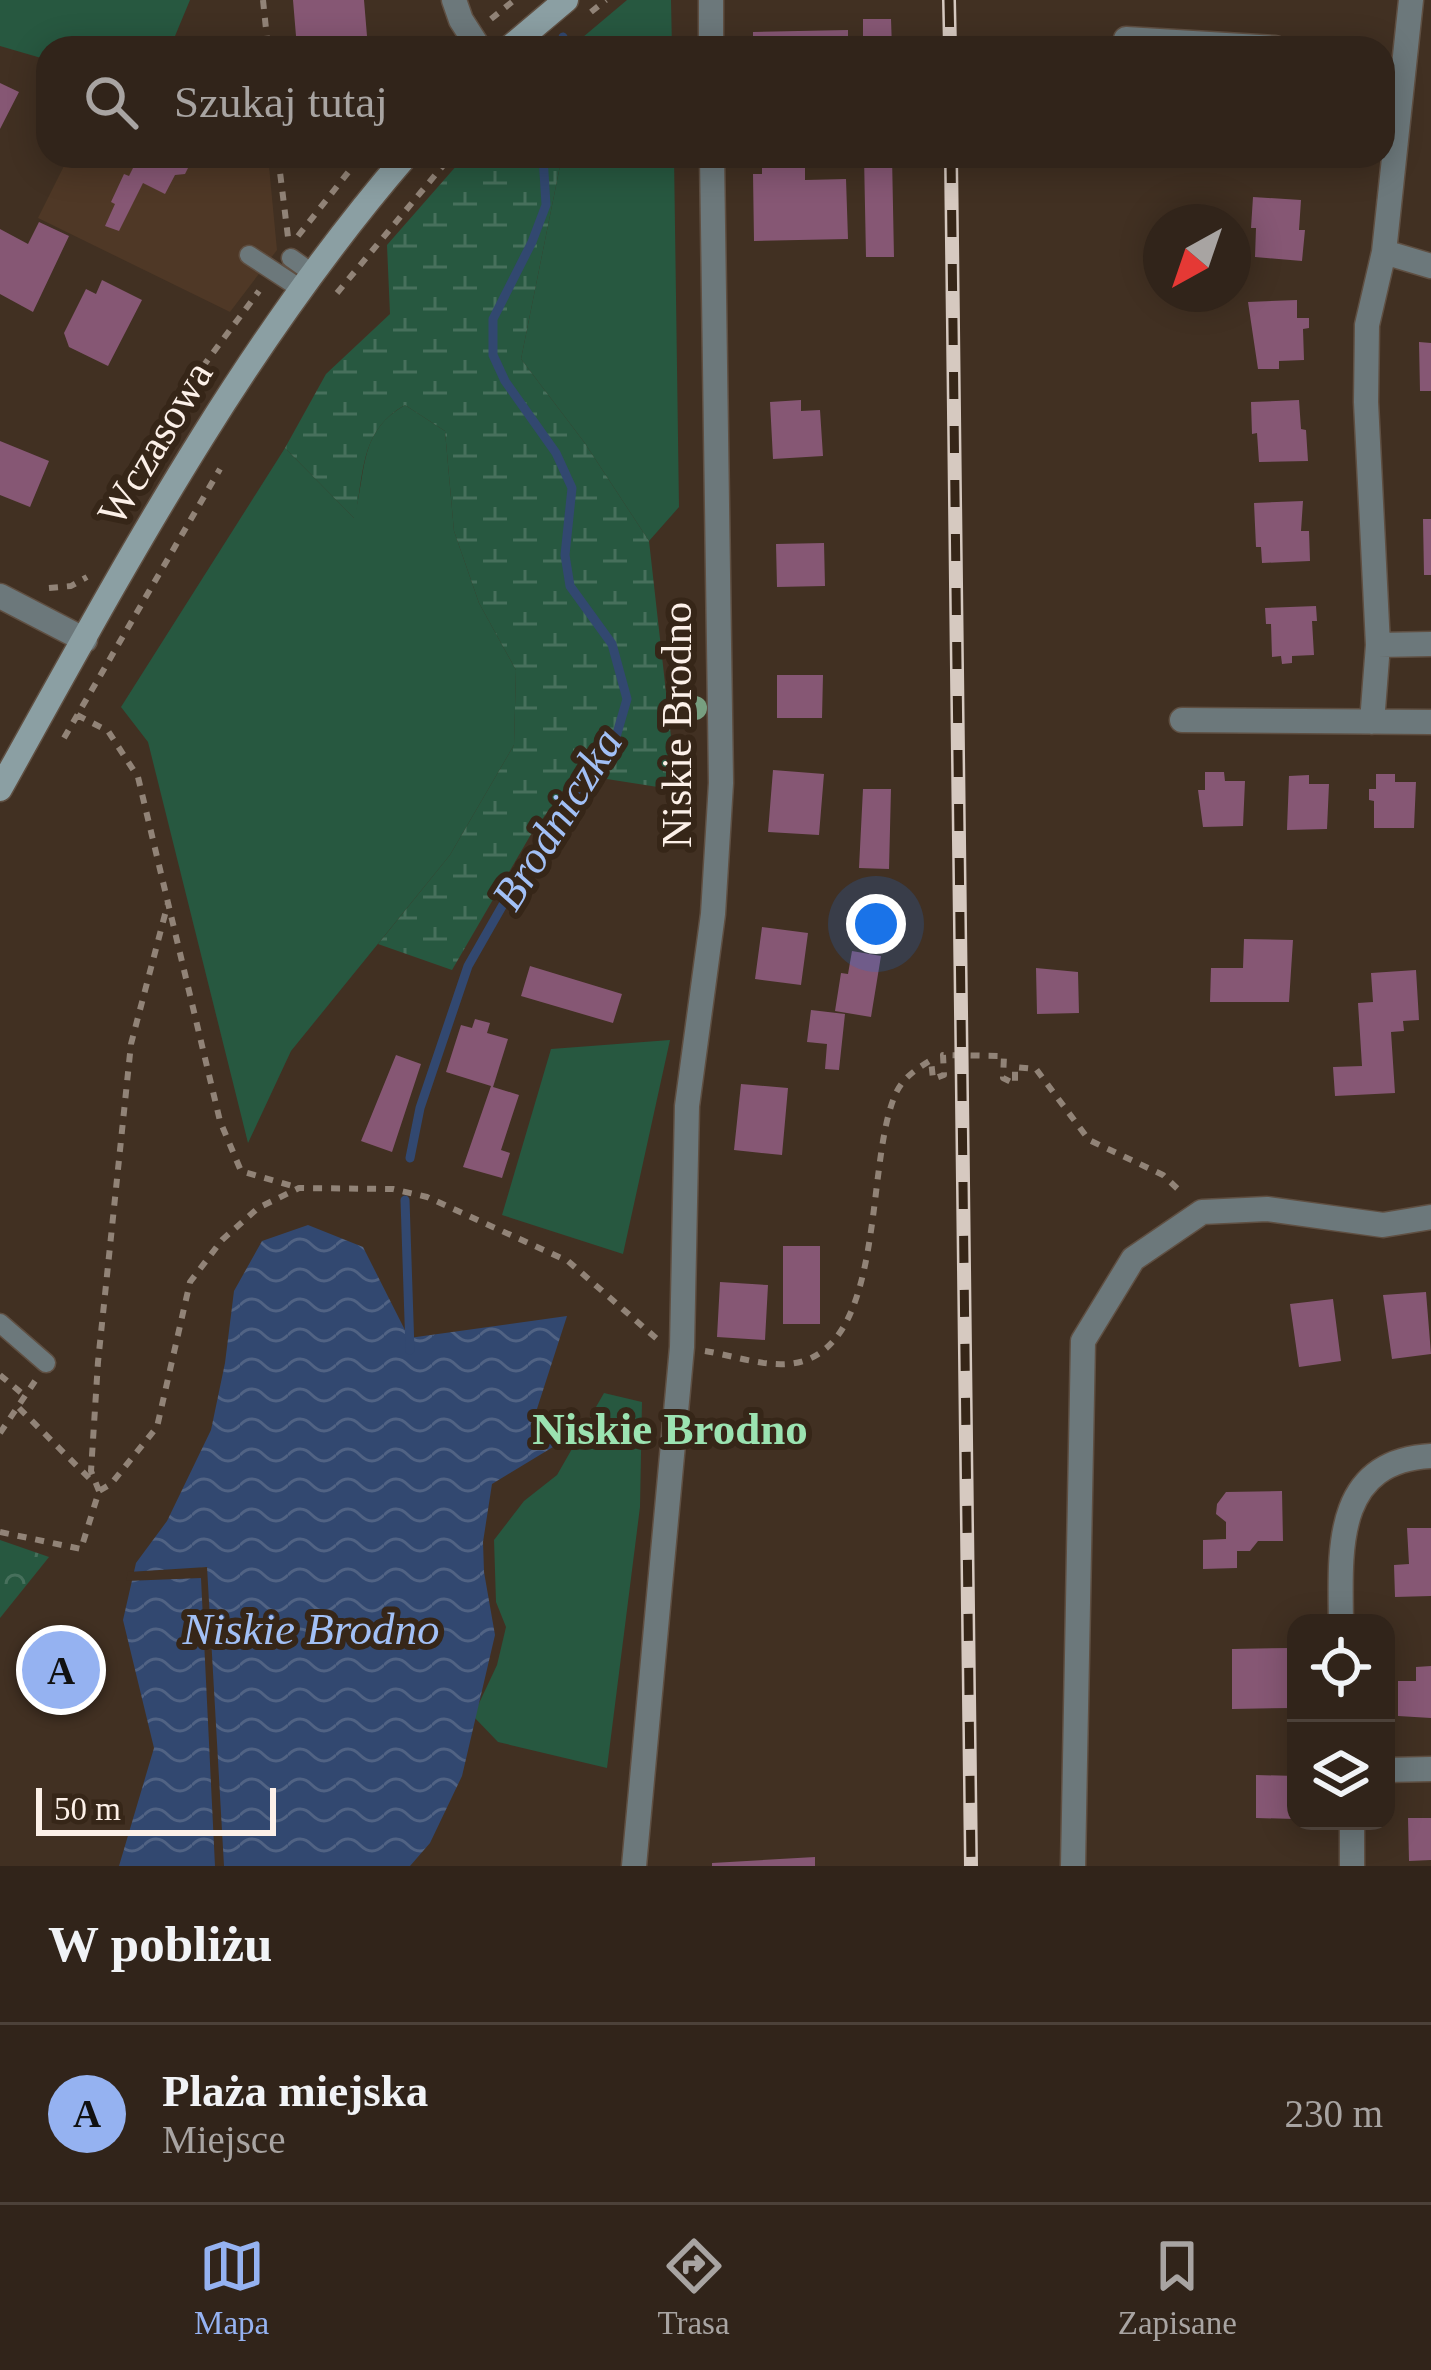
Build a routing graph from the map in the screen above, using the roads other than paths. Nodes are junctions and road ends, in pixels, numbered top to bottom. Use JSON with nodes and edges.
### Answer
{"nodes":[{"id":1,"x":454,"y":0,"type":"edge"},
{"id":2,"x":566,"y":0,"type":"edge"},
{"id":3,"x":711,"y":0,"type":"edge"},
{"id":4,"x":1411,"y":0,"type":"edge"},
{"id":5,"x":471,"y":36,"type":"edge"},
{"id":6,"x":523,"y":36,"type":"edge"},
{"id":7,"x":711,"y":36,"type":"edge"},
{"id":8,"x":1395,"y":52,"type":"edge"},
{"id":9,"x":395,"y":168,"type":"edge"},
{"id":10,"x":712,"y":168,"type":"edge"},
{"id":11,"x":1388,"y":168,"type":"edge"},
{"id":12,"x":1384,"y":252,"type":"junction"},
{"id":13,"x":249,"y":255,"type":"dead end"},
{"id":14,"x":1431,"y":266,"type":"edge"},
{"id":15,"x":301,"y":273,"type":"junction"},
{"id":16,"x":0,"y":596,"type":"edge"},
{"id":17,"x":85,"y":640,"type":"junction"},
{"id":18,"x":1378,"y":644,"type":"junction"},
{"id":19,"x":1431,"y":644,"type":"edge"},
{"id":20,"x":1182,"y":720,"type":"dead end"},
{"id":21,"x":1372,"y":722,"type":"junction"},
{"id":22,"x":1431,"y":722,"type":"edge"},
{"id":23,"x":0,"y":789,"type":"edge"},
{"id":24,"x":1431,"y":1217,"type":"edge"},
{"id":25,"x":0,"y":1324,"type":"edge"},
{"id":26,"x":46,"y":1363,"type":"dead end"},
{"id":27,"x":1431,"y":1456,"type":"edge"},
{"id":28,"x":1341,"y":1614,"type":"edge"},
{"id":29,"x":1431,"y":1769,"type":"edge"},
{"id":30,"x":1395,"y":1770,"type":"edge"},
{"id":31,"x":1352,"y":1830,"type":"edge"},
{"id":32,"x":634,"y":1866,"type":"edge"},
{"id":33,"x":1073,"y":1866,"type":"edge"},
{"id":34,"x":1352,"y":1866,"type":"edge"}],
"edges":[{"from":1,"to":5,"type":"street"},
{"from":2,"to":6,"type":"street"},
{"from":3,"to":7,"type":"street"},
{"from":4,"to":8,"type":"street"},
{"from":9,"to":15,"type":"street","name":"Wczasowa"},
{"from":10,"to":32,"type":"street","name":"Niskie Brodno"},
{"from":11,"to":12,"type":"street"},
{"from":12,"to":14,"type":"street"},
{"from":12,"to":18,"type":"street"},
{"from":13,"to":15,"type":"lane"},
{"from":15,"to":17,"type":"street","name":"Wczasowa"},
{"from":16,"to":17,"type":"street"},
{"from":17,"to":23,"type":"street","name":"Wczasowa"},
{"from":18,"to":19,"type":"street"},
{"from":18,"to":21,"type":"street"},
{"from":20,"to":21,"type":"street"},
{"from":21,"to":22,"type":"street"},
{"from":24,"to":33,"type":"street"},
{"from":25,"to":26,"type":"lane"},
{"from":27,"to":28,"type":"street"},
{"from":29,"to":30,"type":"street"},
{"from":31,"to":34,"type":"street"}]}
